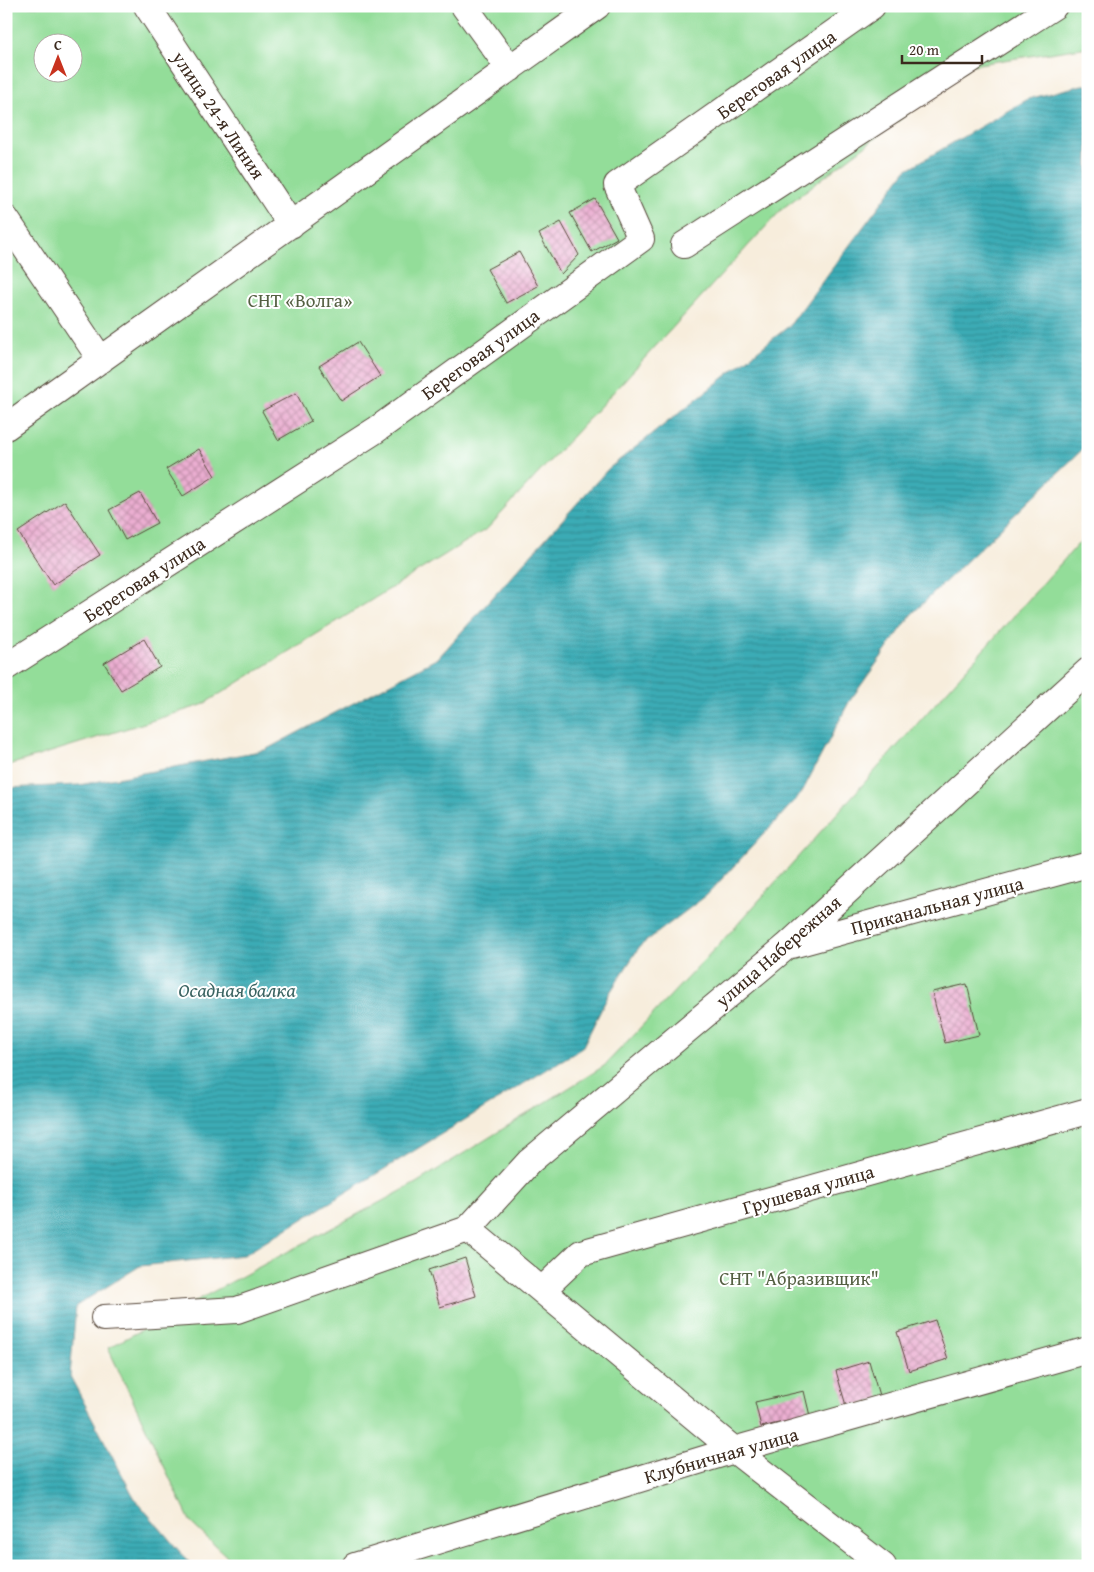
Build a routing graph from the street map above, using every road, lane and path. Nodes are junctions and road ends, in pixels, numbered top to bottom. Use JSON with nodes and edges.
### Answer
{"nodes":[{"id":1,"x":147,"y":6,"type":"edge"},
{"id":2,"x":464,"y":6,"type":"edge"},
{"id":3,"x":597,"y":6,"type":"edge"},
{"id":4,"x":872,"y":6,"type":"edge"},
{"id":5,"x":1054,"y":6,"type":"edge"},
{"id":6,"x":510,"y":68,"type":"junction"},
{"id":7,"x":6,"y":219,"type":"edge"},
{"id":8,"x":292,"y":224,"type":"junction"},
{"id":9,"x":684,"y":246,"type":"dead end"},
{"id":10,"x":101,"y":360,"type":"junction"},
{"id":11,"x":6,"y":427,"type":"edge"},
{"id":12,"x":6,"y":667,"type":"edge"},
{"id":13,"x":1088,"y":671,"type":"edge"},
{"id":14,"x":1088,"y":864,"type":"edge"},
{"id":15,"x":787,"y":946,"type":"junction"},
{"id":16,"x":1088,"y":1111,"type":"edge"},
{"id":17,"x":468,"y":1229,"type":"junction"},
{"id":18,"x":542,"y":1290,"type":"junction"},
{"id":19,"x":104,"y":1318,"type":"dead end"},
{"id":20,"x":1088,"y":1350,"type":"edge"},
{"id":21,"x":734,"y":1450,"type":"junction"},
{"id":22,"x":355,"y":1566,"type":"edge"},
{"id":23,"x":883,"y":1566,"type":"edge"}],
"edges":[{"from":1,"to":8,"type":"street","name":"улица 24-я Линия"},
{"from":2,"to":6,"type":"street"},
{"from":3,"to":6,"type":"street"},
{"from":4,"to":12,"type":"street","name":"Береговая улица"},
{"from":5,"to":9,"type":"street"},
{"from":6,"to":8,"type":"street"},
{"from":7,"to":10,"type":"street"},
{"from":8,"to":10,"type":"street"},
{"from":10,"to":11,"type":"street"},
{"from":13,"to":15,"type":"street","name":"улица Набережная"},
{"from":14,"to":15,"type":"street","name":"Приканальная улица"},
{"from":15,"to":17,"type":"street","name":"улица Набережная"},
{"from":16,"to":18,"type":"street","name":"Грушевая улица"},
{"from":17,"to":18,"type":"street"},
{"from":17,"to":19,"type":"street"},
{"from":18,"to":21,"type":"street"},
{"from":20,"to":21,"type":"street","name":"Клубничная улица"},
{"from":21,"to":22,"type":"street","name":"Клубничная улица"},
{"from":21,"to":23,"type":"street"}]}
